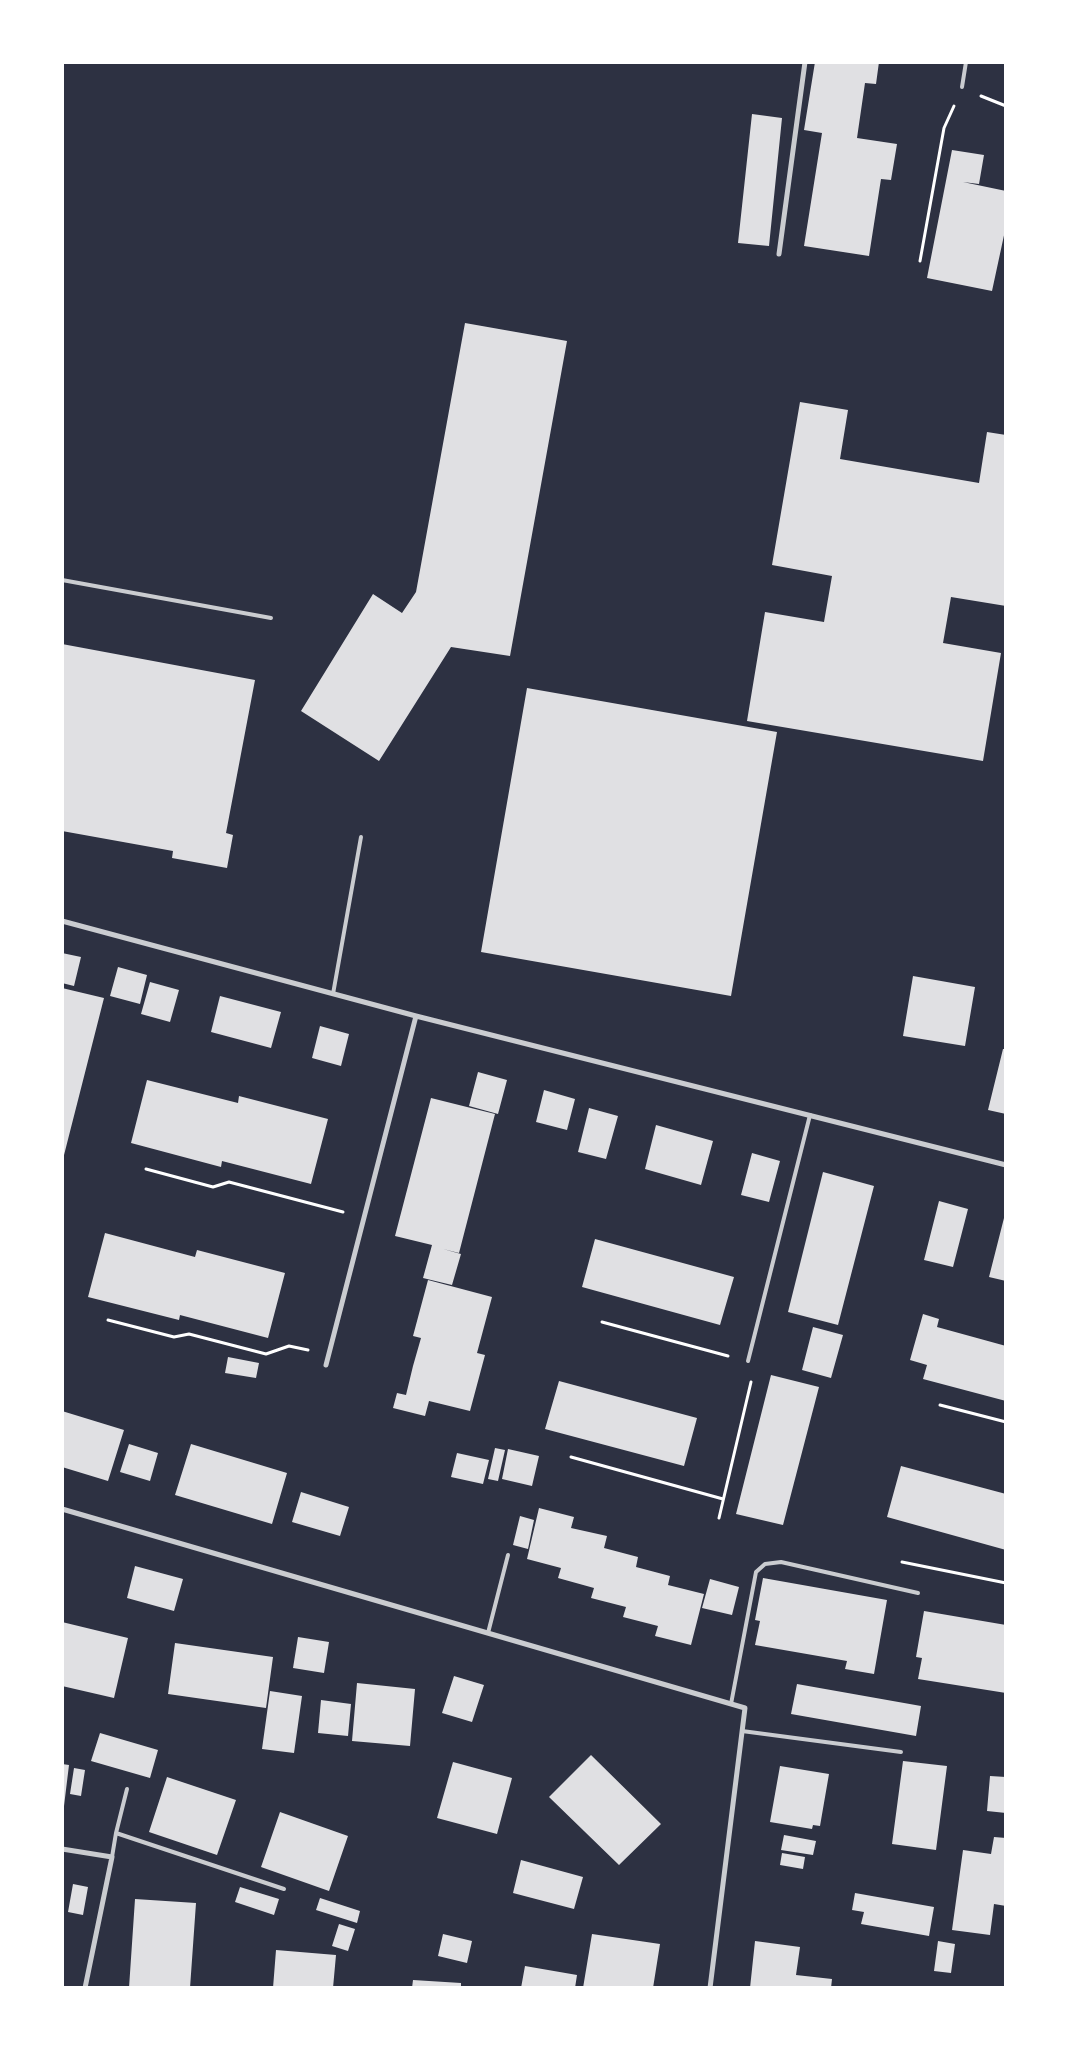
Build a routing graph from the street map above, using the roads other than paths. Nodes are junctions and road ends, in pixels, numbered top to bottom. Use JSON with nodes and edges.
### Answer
{"nodes":[{"id":1,"x":805,"y":62,"type":"edge"},
{"id":2,"x":966,"y":62,"type":"edge"},
{"id":3,"x":962,"y":87,"type":"road end"},
{"id":4,"x":779,"y":254,"type":"dead end"},
{"id":5,"x":62,"y":580,"type":"edge"},
{"id":6,"x":271,"y":618,"type":"dead end"},
{"id":7,"x":362,"y":837,"type":"dead end"},
{"id":8,"x":62,"y":921,"type":"edge"},
{"id":9,"x":332,"y":994,"type":"junction"},
{"id":10,"x":416,"y":1016,"type":"junction"},
{"id":11,"x":810,"y":1115,"type":"junction"},
{"id":12,"x":1006,"y":1165,"type":"edge"},
{"id":13,"x":748,"y":1361,"type":"road end"},
{"id":14,"x":326,"y":1365,"type":"dead end"},
{"id":15,"x":62,"y":1509,"type":"edge"},
{"id":16,"x":508,"y":1556,"type":"dead end"},
{"id":17,"x":918,"y":1593,"type":"dead end"},
{"id":18,"x":488,"y":1632,"type":"junction"},
{"id":19,"x":731,"y":1704,"type":"junction"},
{"id":20,"x":742,"y":1731,"type":"junction"},
{"id":21,"x":900,"y":1752,"type":"dead end"},
{"id":22,"x":128,"y":1789,"type":"dead end"},
{"id":23,"x":116,"y":1833,"type":"junction"},
{"id":24,"x":62,"y":1849,"type":"edge"},
{"id":25,"x":112,"y":1857,"type":"junction"},
{"id":26,"x":284,"y":1889,"type":"dead end"},
{"id":27,"x":85,"y":1988,"type":"edge"},
{"id":28,"x":710,"y":1988,"type":"edge"}],
"edges":[{"from":1,"to":4,"type":"street"},
{"from":2,"to":3,"type":"lane"},
{"from":5,"to":6,"type":"lane"},
{"from":7,"to":9,"type":"lane"},
{"from":8,"to":9,"type":"street"},
{"from":9,"to":10,"type":"street"},
{"from":10,"to":11,"type":"street"},
{"from":10,"to":14,"type":"street"},
{"from":11,"to":12,"type":"street"},
{"from":11,"to":13,"type":"lane"},
{"from":15,"to":18,"type":"street"},
{"from":16,"to":18,"type":"lane"},
{"from":17,"to":19,"type":"lane"},
{"from":18,"to":19,"type":"street"},
{"from":19,"to":20,"type":"street"},
{"from":20,"to":21,"type":"lane"},
{"from":20,"to":28,"type":"street"},
{"from":22,"to":23,"type":"lane"},
{"from":23,"to":25,"type":"lane"},
{"from":23,"to":26,"type":"lane"},
{"from":24,"to":25,"type":"street"},
{"from":25,"to":27,"type":"street"}]}
